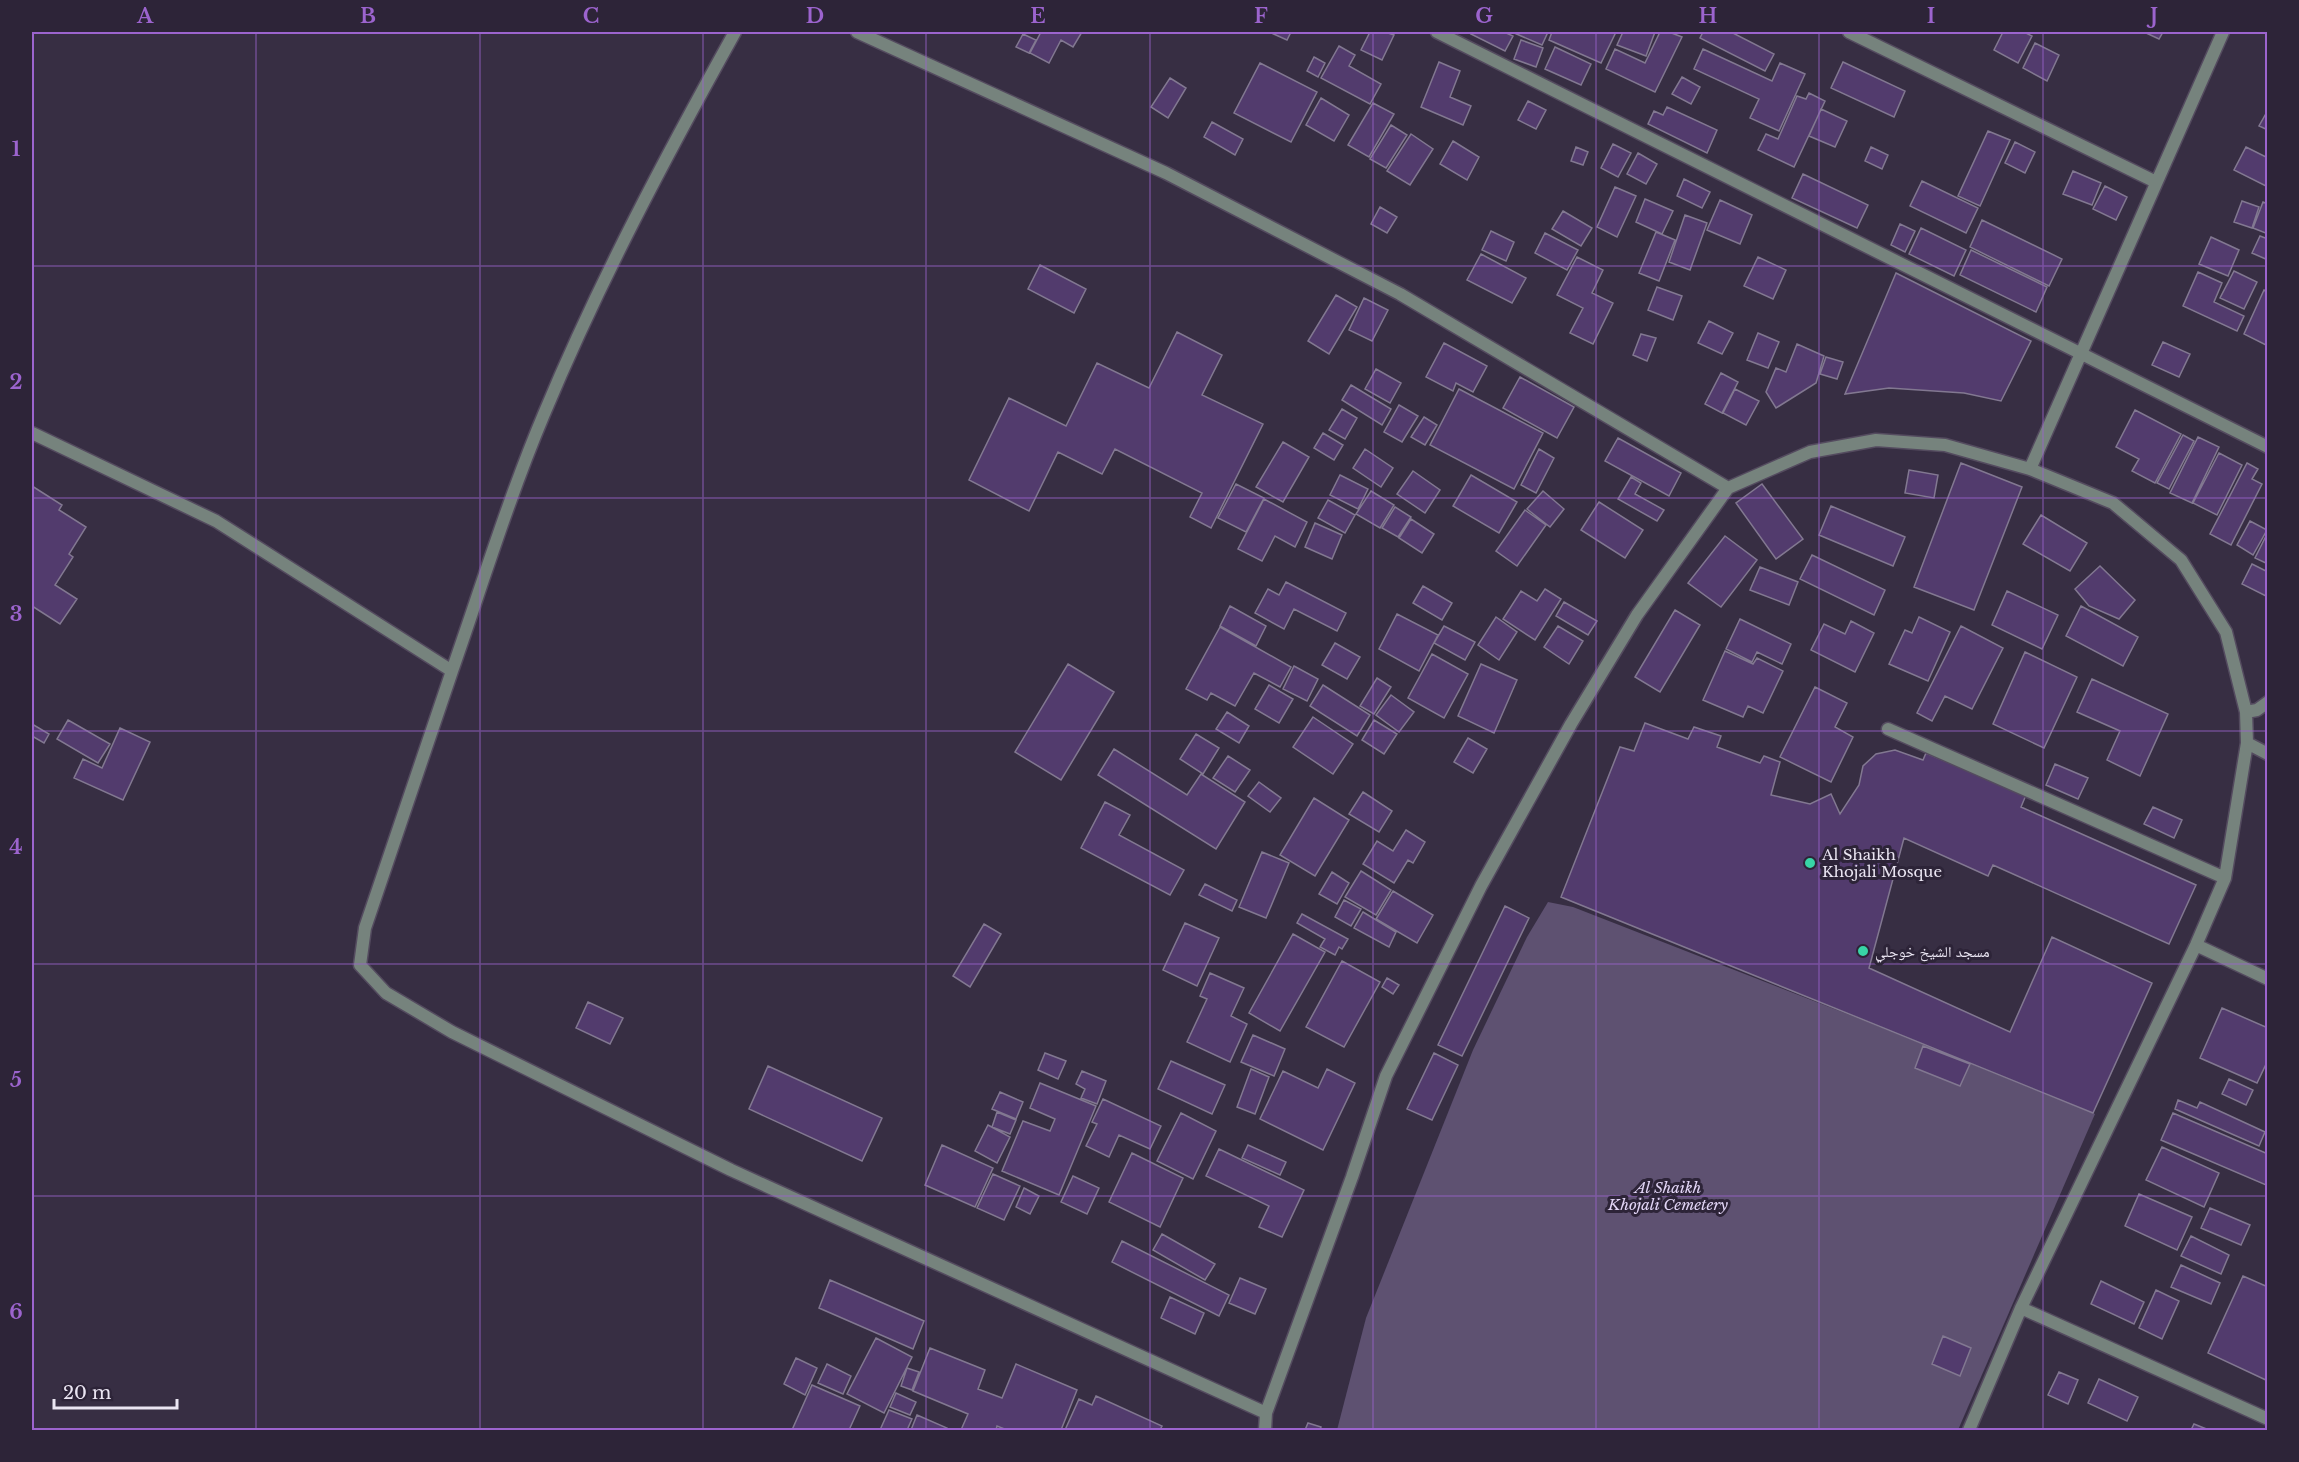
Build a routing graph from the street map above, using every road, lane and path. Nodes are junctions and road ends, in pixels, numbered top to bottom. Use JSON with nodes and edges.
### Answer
{"nodes":[{"id":1,"x":735,"y":32,"type":"edge"},
{"id":2,"x":857,"y":32,"type":"edge"},
{"id":3,"x":1437,"y":32,"type":"edge"},
{"id":4,"x":1849,"y":32,"type":"edge"},
{"id":5,"x":2223,"y":32,"type":"edge"},
{"id":6,"x":2156,"y":182,"type":"junction"},
{"id":7,"x":2081,"y":352,"type":"junction"},
{"id":8,"x":32,"y":433,"type":"edge"},
{"id":9,"x":2268,"y":447,"type":"edge"},
{"id":10,"x":2030,"y":469,"type":"junction"},
{"id":11,"x":1728,"y":488,"type":"junction"},
{"id":12,"x":452,"y":670,"type":"junction"},
{"id":13,"x":2268,"y":702,"type":"edge"},
{"id":14,"x":2246,"y":712,"type":"junction"},
{"id":15,"x":1888,"y":729,"type":"dead end"},
{"id":16,"x":2247,"y":743,"type":"junction"},
{"id":17,"x":2268,"y":754,"type":"edge"},
{"id":18,"x":2225,"y":878,"type":"junction"},
{"id":19,"x":2196,"y":945,"type":"junction"},
{"id":20,"x":2268,"y":979,"type":"edge"},
{"id":21,"x":2021,"y":1308,"type":"junction"},
{"id":22,"x":1266,"y":1413,"type":"junction"},
{"id":23,"x":2268,"y":1419,"type":"edge"},
{"id":24,"x":1264,"y":1431,"type":"edge"},
{"id":25,"x":1969,"y":1431,"type":"edge"}],
"edges":[{"from":1,"to":12,"type":"street"},
{"from":2,"to":11,"type":"street"},
{"from":3,"to":7,"type":"street"},
{"from":4,"to":6,"type":"street"},
{"from":5,"to":6,"type":"street"},
{"from":6,"to":7,"type":"street"},
{"from":7,"to":9,"type":"street"},
{"from":7,"to":10,"type":"street"},
{"from":8,"to":12,"type":"street"},
{"from":10,"to":11,"type":"street"},
{"from":10,"to":14,"type":"street"},
{"from":11,"to":22,"type":"street"},
{"from":12,"to":22,"type":"street"},
{"from":13,"to":14,"type":"street"},
{"from":14,"to":16,"type":"street"},
{"from":15,"to":18,"type":"street"},
{"from":16,"to":17,"type":"street"},
{"from":16,"to":18,"type":"street"},
{"from":18,"to":19,"type":"street"},
{"from":19,"to":20,"type":"street"},
{"from":19,"to":21,"type":"street"},
{"from":21,"to":23,"type":"street"},
{"from":21,"to":25,"type":"street"},
{"from":22,"to":24,"type":"street"}]}
